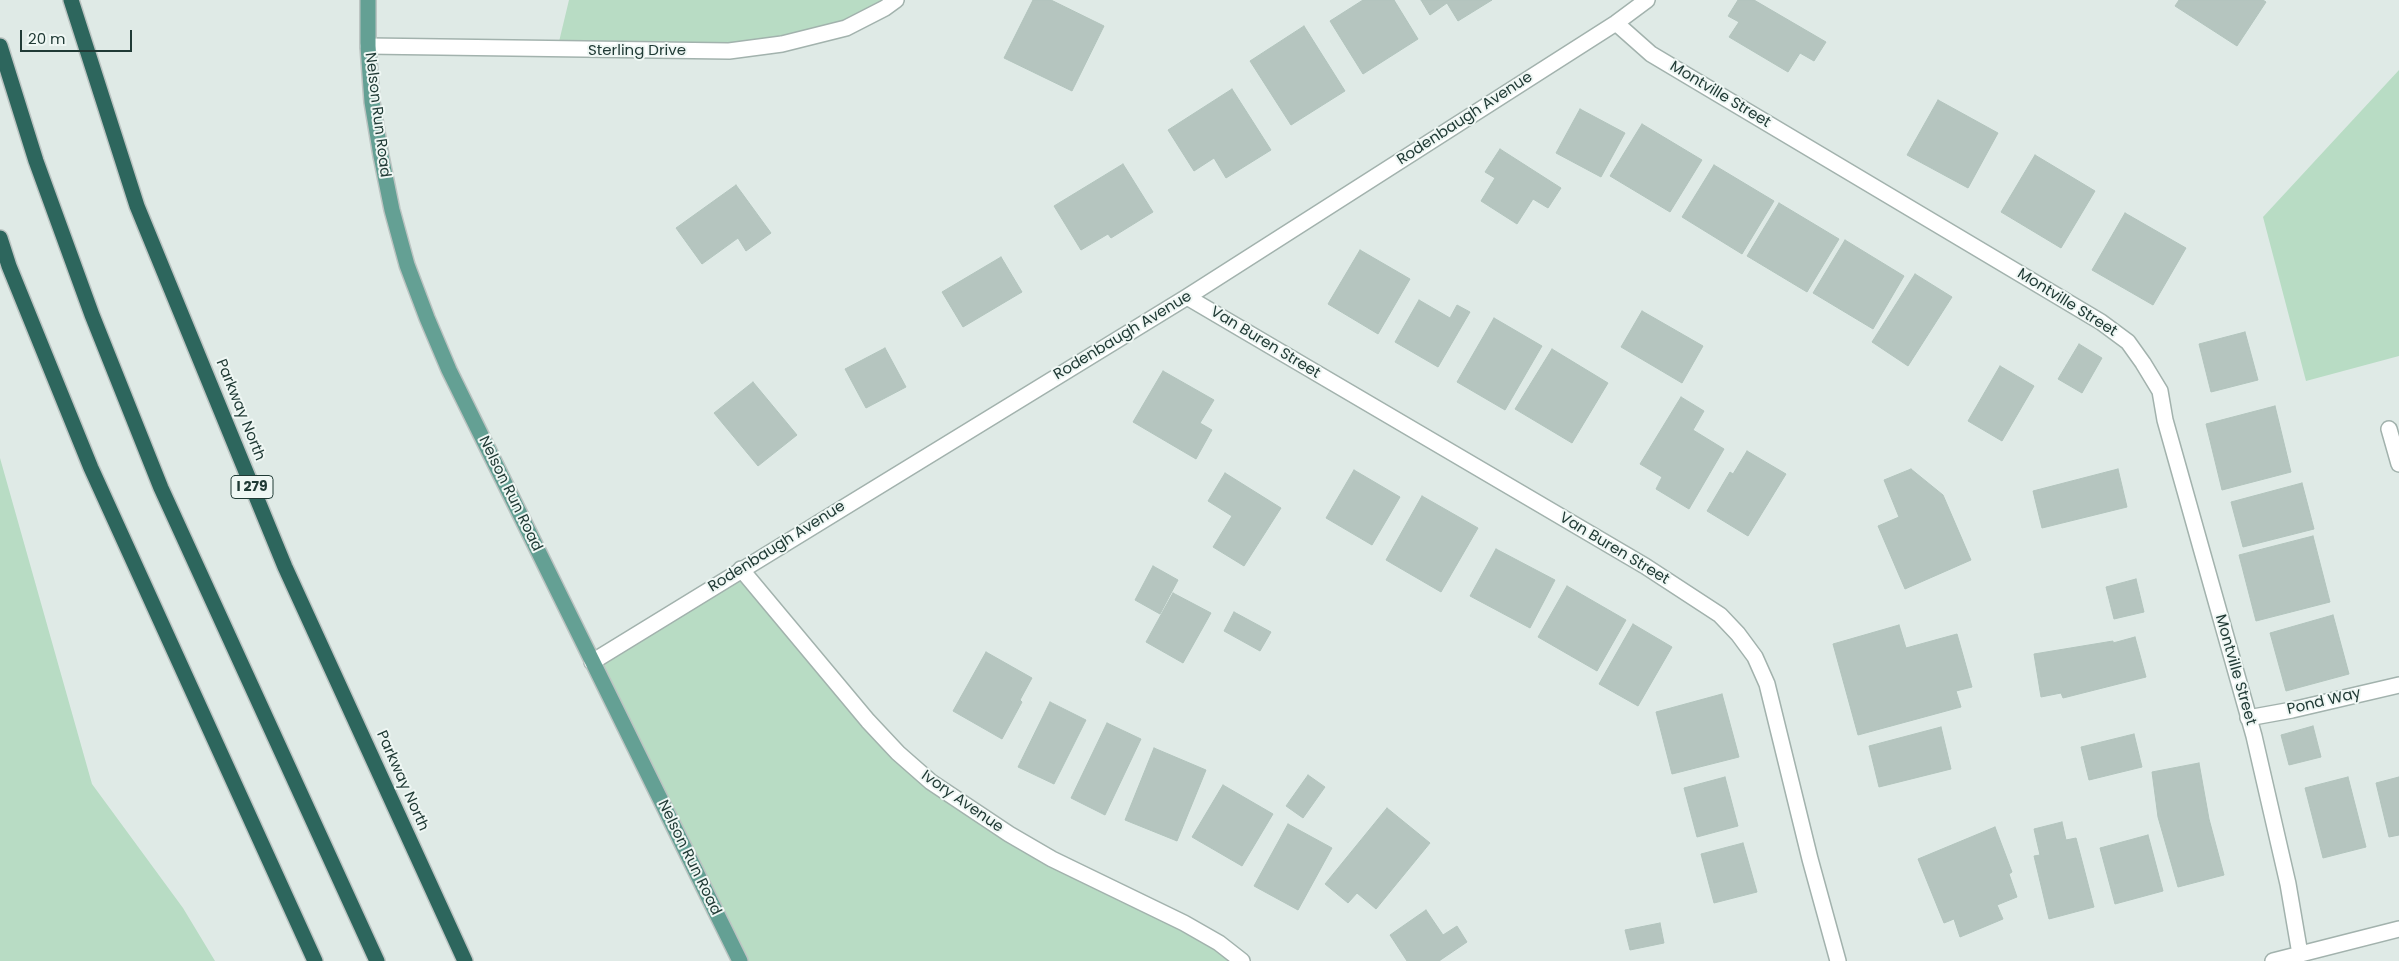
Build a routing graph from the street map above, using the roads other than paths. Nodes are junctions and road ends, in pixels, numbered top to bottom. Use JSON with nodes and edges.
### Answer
{"nodes":[{"id":1,"x":71,"y":0,"type":"edge"},
{"id":2,"x":368,"y":0,"type":"edge"},
{"id":3,"x":896,"y":0,"type":"edge"},
{"id":4,"x":1648,"y":0,"type":"edge"},
{"id":5,"x":1616,"y":23,"type":"junction"},
{"id":6,"x":0,"y":46,"type":"edge"},
{"id":7,"x":368,"y":46,"type":"junction"},
{"id":8,"x":0,"y":238,"type":"edge"},
{"id":9,"x":1187,"y":297,"type":"junction"},
{"id":10,"x":2389,"y":429,"type":"dead end"},
{"id":11,"x":2399,"y":464,"type":"edge"},
{"id":12,"x":741,"y":569,"type":"junction"},
{"id":13,"x":592,"y":662,"type":"junction"},
{"id":14,"x":2399,"y":684,"type":"edge"},
{"id":15,"x":2248,"y":718,"type":"junction"},
{"id":16,"x":2399,"y":928,"type":"edge"},
{"id":17,"x":2300,"y":954,"type":"junction"},
{"id":18,"x":315,"y":961,"type":"edge"},
{"id":19,"x":377,"y":961,"type":"edge"},
{"id":20,"x":464,"y":961,"type":"edge"},
{"id":21,"x":740,"y":961,"type":"edge"},
{"id":22,"x":1242,"y":961,"type":"edge"},
{"id":23,"x":1838,"y":961,"type":"edge"},
{"id":24,"x":2273,"y":961,"type":"edge"}],
"edges":[{"from":1,"to":20,"type":"highway","name":"Parkway North","number":"I 279"},
{"from":2,"to":7,"type":"main road","name":"Nelson Run Road"},
{"from":3,"to":7,"type":"street","name":"Sterling Drive"},
{"from":4,"to":5,"type":"street","name":"Rodenbaugh Avenue"},
{"from":5,"to":9,"type":"street","name":"Rodenbaugh Avenue"},
{"from":5,"to":15,"type":"street","name":"Montville Street"},
{"from":6,"to":19,"type":"highway"},
{"from":7,"to":13,"type":"main road","name":"Nelson Run Road"},
{"from":8,"to":18,"type":"highway"},
{"from":9,"to":12,"type":"street","name":"Rodenbaugh Avenue"},
{"from":9,"to":23,"type":"street","name":"Van Buren Street"},
{"from":10,"to":11,"type":"street"},
{"from":12,"to":13,"type":"street","name":"Rodenbaugh Avenue"},
{"from":12,"to":22,"type":"street","name":"Ivory Avenue"},
{"from":13,"to":21,"type":"main road","name":"Nelson Run Road"},
{"from":14,"to":15,"type":"street","name":"Pond Way"},
{"from":15,"to":17,"type":"street","name":"Montville Street"},
{"from":16,"to":17,"type":"street"},
{"from":17,"to":24,"type":"street"}]}
